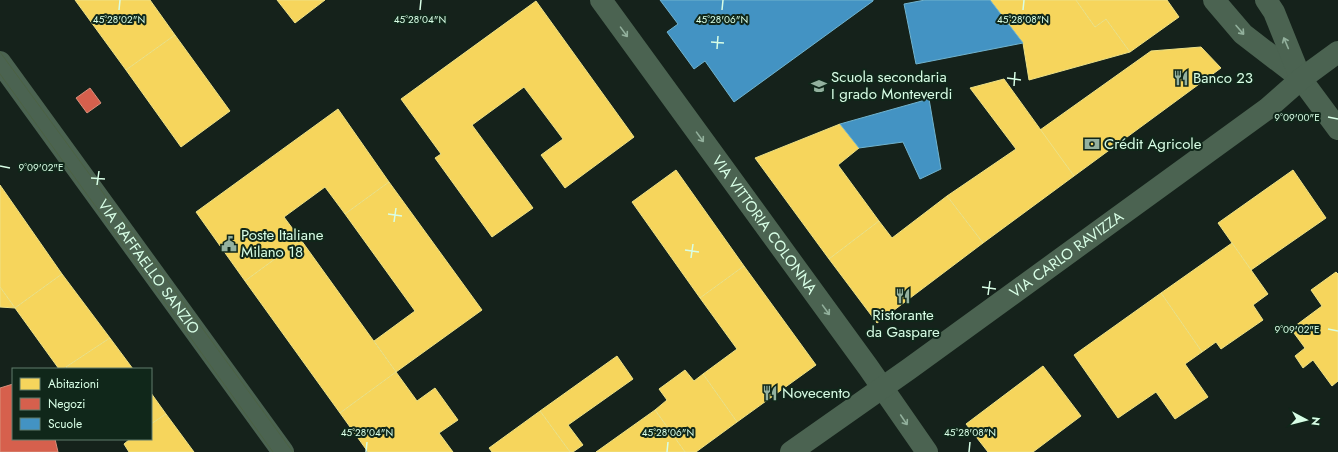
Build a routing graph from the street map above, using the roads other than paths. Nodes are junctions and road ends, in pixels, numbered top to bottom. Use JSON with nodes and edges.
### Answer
{"nodes":[{"id":1,"x":601,"y":0,"type":"edge"},
{"id":2,"x":1214,"y":0,"type":"edge"},
{"id":3,"x":1266,"y":0,"type":"edge"},
{"id":4,"x":1338,"y":52,"type":"edge"},
{"id":5,"x":0,"y":62,"type":"edge"},
{"id":6,"x":1302,"y":79,"type":"junction"},
{"id":7,"x":1338,"y":129,"type":"edge"},
{"id":8,"x":882,"y":388,"type":"junction"},
{"id":9,"x":283,"y":452,"type":"edge"},
{"id":10,"x":791,"y":452,"type":"edge"},
{"id":11,"x":926,"y":452,"type":"edge"}],
"edges":[{"from":1,"to":8,"type":"street","name":"VIA VITTORIA COLONNA","one_way":true},
{"from":2,"to":6,"type":"street","one_way":true},
{"from":6,"to":3,"type":"street","one_way":true},
{"from":4,"to":6,"type":"street","name":"VIA CARLO RAVIZZA"},
{"from":5,"to":9,"type":"street","name":"VIA RAFFAELLO SANZIO"},
{"from":6,"to":7,"type":"street"},
{"from":6,"to":8,"type":"street","name":"VIA CARLO RAVIZZA"},
{"from":8,"to":10,"type":"street","name":"VIA CARLO RAVIZZA"},
{"from":8,"to":11,"type":"street","name":"VIA VITTORIA COLONNA","one_way":true}]}
